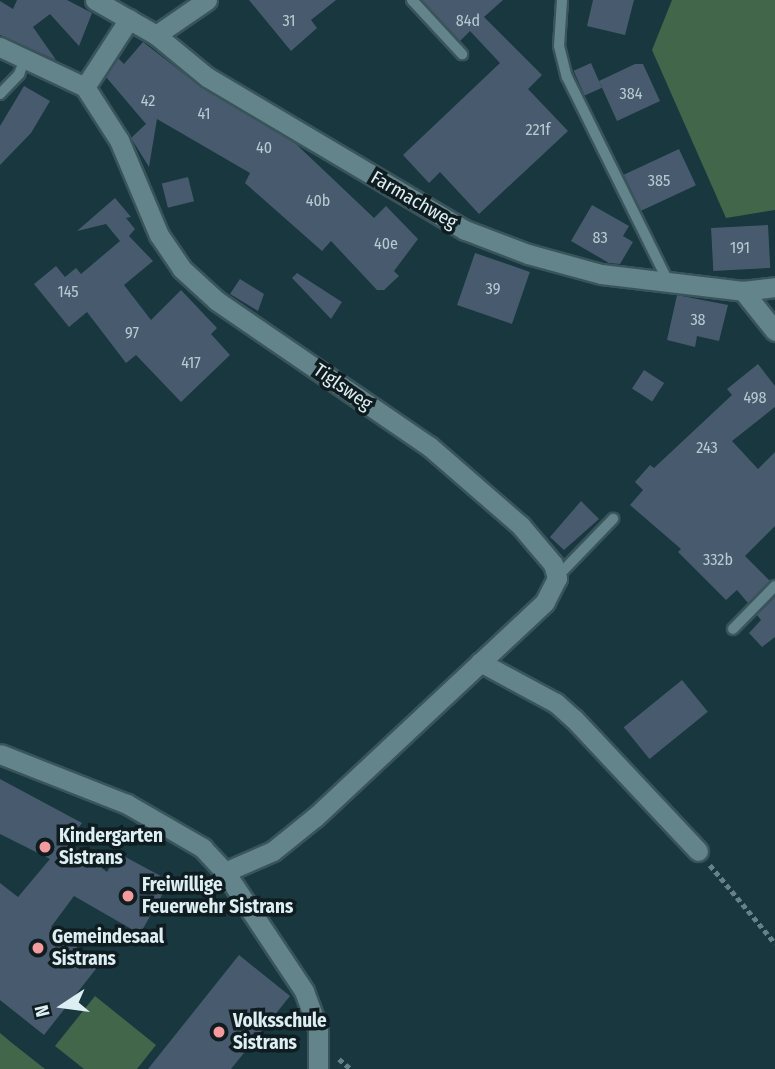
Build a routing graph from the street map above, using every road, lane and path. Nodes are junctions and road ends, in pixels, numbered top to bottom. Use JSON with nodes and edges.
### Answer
{"nodes":[{"id":1,"x":94,"y":0,"type":"edge"},
{"id":2,"x":412,"y":0,"type":"edge"},
{"id":3,"x":562,"y":0,"type":"edge"},
{"id":4,"x":205,"y":1,"type":"edge"},
{"id":5,"x":130,"y":19,"type":"junction"},
{"id":6,"x":156,"y":35,"type":"junction"},
{"id":7,"x":0,"y":47,"type":"edge"},
{"id":8,"x":462,"y":54,"type":"dead end"},
{"id":9,"x":25,"y":59,"type":"junction"},
{"id":10,"x":85,"y":87,"type":"junction"},
{"id":11,"x":0,"y":94,"type":"edge"},
{"id":12,"x":668,"y":282,"type":"junction"},
{"id":13,"x":775,"y":287,"type":"edge"},
{"id":14,"x":743,"y":291,"type":"junction"},
{"id":15,"x":775,"y":331,"type":"edge"},
{"id":16,"x":613,"y":519,"type":"dead end"},
{"id":17,"x":557,"y":578,"type":"junction"},
{"id":18,"x":775,"y":586,"type":"edge"},
{"id":19,"x":733,"y":629,"type":"dead end"},
{"id":20,"x":480,"y":662,"type":"junction"},
{"id":21,"x":0,"y":754,"type":"edge"},
{"id":22,"x":698,"y":851,"type":"joint"},
{"id":23,"x":225,"y":872,"type":"junction"},
{"id":24,"x":775,"y":943,"type":"edge"},
{"id":25,"x":318,"y":1069,"type":"edge"}],
"edges":[{"from":1,"to":5,"type":"street","name":"Farmachweg"},
{"from":2,"to":8,"type":"lane"},
{"from":3,"to":12,"type":"lane"},
{"from":4,"to":6,"type":"street"},
{"from":5,"to":6,"type":"street","name":"Farmachweg"},
{"from":5,"to":10,"type":"street"},
{"from":6,"to":12,"type":"street","name":"Farmachweg"},
{"from":7,"to":9,"type":"street"},
{"from":9,"to":10,"type":"street"},
{"from":9,"to":11,"type":"lane"},
{"from":10,"to":17,"type":"street","name":"Tiglsweg"},
{"from":12,"to":14,"type":"street","name":"Farmachweg"},
{"from":13,"to":14,"type":"street","name":"Farmachweg"},
{"from":14,"to":15,"type":"street"},
{"from":16,"to":17,"type":"lane"},
{"from":17,"to":20,"type":"street"},
{"from":18,"to":19,"type":"lane"},
{"from":20,"to":22,"type":"street"},
{"from":20,"to":23,"type":"street"},
{"from":21,"to":23,"type":"street"},
{"from":22,"to":24,"type":"path"},
{"from":23,"to":25,"type":"street"}]}
